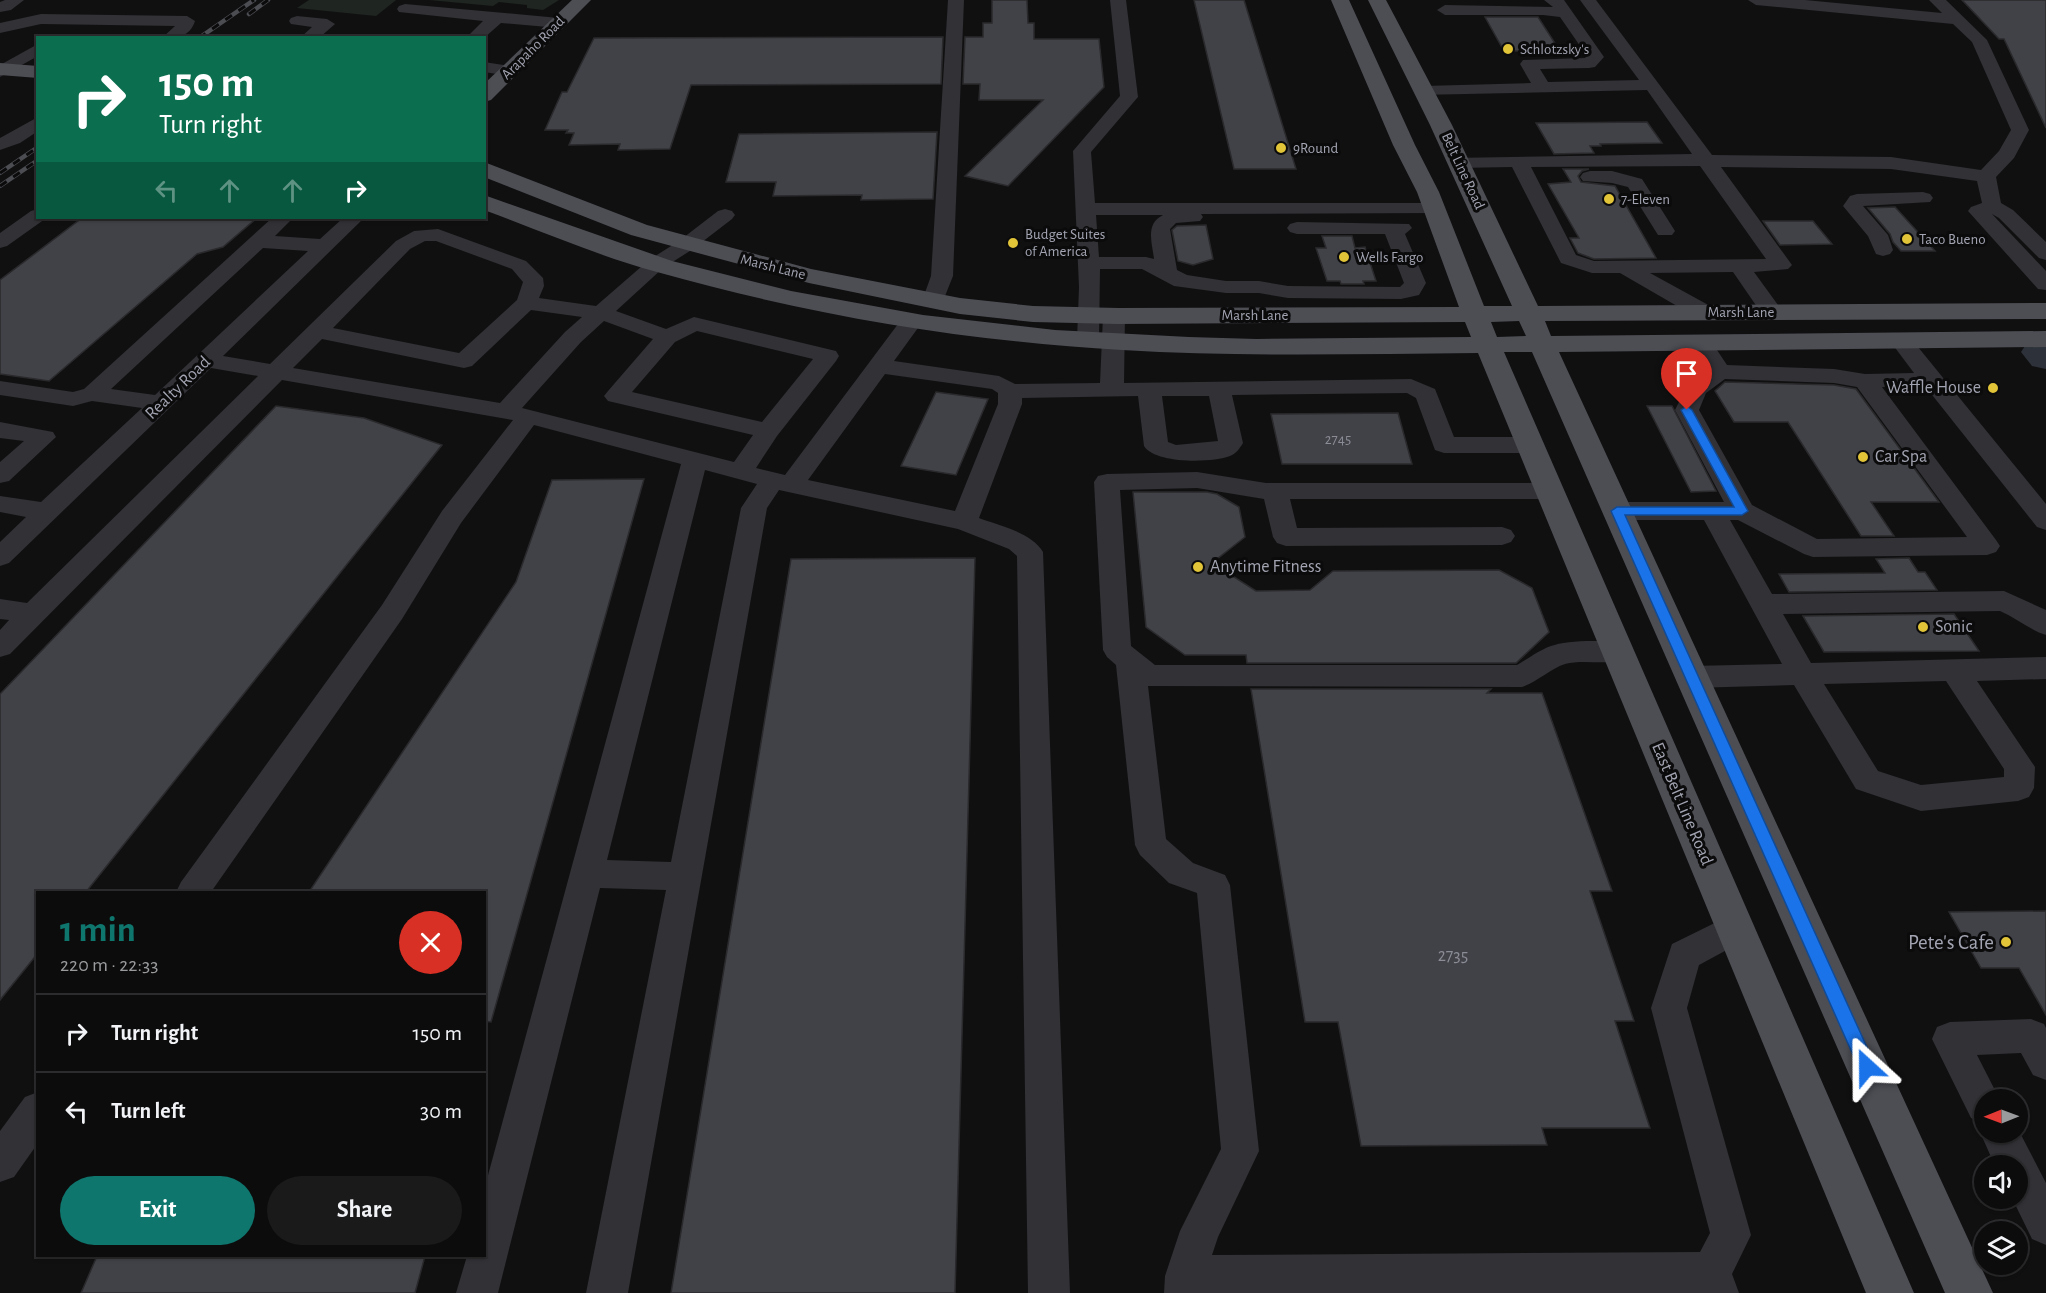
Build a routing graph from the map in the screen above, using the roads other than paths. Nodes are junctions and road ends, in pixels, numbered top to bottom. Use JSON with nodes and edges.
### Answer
{"nodes":[{"id":1,"x":582,"y":0,"type":"edge"},
{"id":2,"x":956,"y":0,"type":"edge"},
{"id":3,"x":1118,"y":0,"type":"edge"},
{"id":4,"x":1340,"y":0,"type":"edge"},
{"id":5,"x":1365,"y":0,"type":"edge"},
{"id":6,"x":1377,"y":0,"type":"edge"},
{"id":7,"x":1552,"y":0,"type":"edge"},
{"id":8,"x":1588,"y":0,"type":"edge"},
{"id":9,"x":1756,"y":0,"type":"edge"},
{"id":10,"x":1937,"y":0,"type":"edge"},
{"id":11,"x":405,"y":9,"type":"dead end"},
{"id":12,"x":1445,"y":10,"type":"dead end"},
{"id":13,"x":496,"y":18,"type":"junction"},
{"id":14,"x":80,"y":19,"type":"junction"},
{"id":15,"x":1570,"y":19,"type":"junction"},
{"id":16,"x":1960,"y":20,"type":"junction"},
{"id":17,"x":297,"y":21,"type":"dead end"},
{"id":18,"x":559,"y":23,"type":"junction"},
{"id":19,"x":1390,"y":27,"type":"junction"},
{"id":20,"x":0,"y":28,"type":"edge"},
{"id":21,"x":1358,"y":35,"type":"junction"},
{"id":22,"x":56,"y":36,"type":"edge"},
{"id":23,"x":172,"y":36,"type":"edge"},
{"id":24,"x":312,"y":36,"type":"edge"},
{"id":25,"x":476,"y":36,"type":"edge"},
{"id":26,"x":36,"y":57,"type":"edge"},
{"id":27,"x":486,"y":67,"type":"edge"},
{"id":28,"x":1,"y":70,"type":"edge"},
{"id":29,"x":510,"y":71,"type":"junction"},
{"id":30,"x":1652,"y":86,"type":"junction"},
{"id":31,"x":36,"y":88,"type":"edge"},
{"id":32,"x":1422,"y":88,"type":"junction"},
{"id":33,"x":1543,"y":88,"type":"junction"},
{"id":34,"x":1382,"y":92,"type":"junction"},
{"id":35,"x":486,"y":94,"type":"edge"},
{"id":36,"x":36,"y":123,"type":"edge"},
{"id":37,"x":0,"y":144,"type":"edge"},
{"id":38,"x":1706,"y":160,"type":"junction"},
{"id":39,"x":1523,"y":169,"type":"junction"},
{"id":40,"x":486,"y":170,"type":"edge"},
{"id":41,"x":1462,"y":171,"type":"junction"},
{"id":42,"x":1986,"y":176,"type":"junction"},
{"id":43,"x":1923,"y":198,"type":"dead end"},
{"id":44,"x":486,"y":203,"type":"edge"},
{"id":45,"x":1992,"y":206,"type":"junction"},
{"id":46,"x":1366,"y":207,"type":"junction"},
{"id":47,"x":1434,"y":207,"type":"junction"},
{"id":48,"x":1085,"y":209,"type":"junction"},
{"id":49,"x":725,"y":215,"type":"dead end"},
{"id":50,"x":36,"y":216,"type":"edge"},
{"id":51,"x":282,"y":219,"type":"edge"},
{"id":52,"x":353,"y":219,"type":"edge"},
{"id":53,"x":1245,"y":226,"type":"dead end"},
{"id":54,"x":1297,"y":228,"type":"dead end"},
{"id":55,"x":1374,"y":228,"type":"junction"},
{"id":56,"x":1665,"y":231,"type":"dead end"},
{"id":57,"x":258,"y":241,"type":"junction"},
{"id":58,"x":0,"y":242,"type":"edge"},
{"id":59,"x":686,"y":245,"type":"junction"},
{"id":60,"x":325,"y":246,"type":"junction"},
{"id":61,"x":1883,"y":250,"type":"dead end"},
{"id":62,"x":2046,"y":254,"type":"edge"},
{"id":63,"x":1089,"y":263,"type":"junction"},
{"id":64,"x":656,"y":264,"type":"junction"},
{"id":65,"x":1739,"y":266,"type":"junction"},
{"id":66,"x":1624,"y":267,"type":"junction"},
{"id":67,"x":1167,"y":275,"type":"junction"},
{"id":68,"x":2046,"y":284,"type":"edge"},
{"id":69,"x":933,"y":301,"type":"junction"},
{"id":70,"x":526,"y":303,"type":"junction"},
{"id":71,"x":2046,"y":311,"type":"edge"},
{"id":72,"x":1704,"y":312,"type":"junction"},
{"id":73,"x":1772,"y":312,"type":"junction"},
{"id":74,"x":601,"y":313,"type":"junction"},
{"id":75,"x":1528,"y":313,"type":"junction"},
{"id":76,"x":1476,"y":314,"type":"junction"},
{"id":77,"x":912,"y":321,"type":"junction"},
{"id":78,"x":1101,"y":328,"type":"junction"},
{"id":79,"x":316,"y":331,"type":"junction"},
{"id":80,"x":667,"y":337,"type":"junction"},
{"id":81,"x":2046,"y":339,"type":"edge"},
{"id":82,"x":1901,"y":341,"type":"junction"},
{"id":83,"x":1701,"y":343,"type":"junction"},
{"id":84,"x":1489,"y":344,"type":"junction"},
{"id":85,"x":1542,"y":344,"type":"junction"},
{"id":86,"x":207,"y":360,"type":"junction"},
{"id":87,"x":879,"y":366,"type":"junction"},
{"id":88,"x":275,"y":371,"type":"junction"},
{"id":89,"x":1720,"y":372,"type":"junction"},
{"id":90,"x":1931,"y":379,"type":"junction"},
{"id":91,"x":1865,"y":381,"type":"junction"},
{"id":92,"x":0,"y":388,"type":"edge"},
{"id":93,"x":1112,"y":388,"type":"junction"},
{"id":94,"x":1149,"y":388,"type":"junction"},
{"id":95,"x":1219,"y":388,"type":"junction"},
{"id":96,"x":1010,"y":390,"type":"junction"},
{"id":97,"x":92,"y":394,"type":"junction"},
{"id":98,"x":161,"y":403,"type":"junction"},
{"id":99,"x":517,"y":414,"type":"junction"},
{"id":100,"x":0,"y":430,"type":"edge"},
{"id":101,"x":768,"y":431,"type":"junction"},
{"id":102,"x":1530,"y":446,"type":"junction"},
{"id":103,"x":695,"y":460,"type":"junction"},
{"id":104,"x":740,"y":472,"type":"junction"},
{"id":105,"x":0,"y":475,"type":"edge"},
{"id":106,"x":782,"y":482,"type":"junction"},
{"id":107,"x":1275,"y":491,"type":"junction"},
{"id":108,"x":1549,"y":491,"type":"junction"},
{"id":109,"x":0,"y":504,"type":"edge"},
{"id":110,"x":1617,"y":511,"type":"junction"},
{"id":111,"x":1712,"y":511,"type":"junction"},
{"id":112,"x":1742,"y":511,"type":"junction"},
{"id":113,"x":47,"y":512,"type":"junction"},
{"id":114,"x":2046,"y":521,"type":"edge"},
{"id":115,"x":964,"y":522,"type":"junction"},
{"id":116,"x":1502,"y":536,"type":"dead end"},
{"id":117,"x":0,"y":557,"type":"edge"},
{"id":118,"x":2046,"y":600,"type":"edge"},
{"id":119,"x":2004,"y":601,"type":"junction"},
{"id":120,"x":1764,"y":604,"type":"junction"},
{"id":121,"x":0,"y":609,"type":"edge"},
{"id":122,"x":32,"y":614,"type":"junction"},
{"id":123,"x":2046,"y":625,"type":"edge"},
{"id":124,"x":0,"y":647,"type":"edge"},
{"id":125,"x":1617,"y":652,"type":"junction"},
{"id":126,"x":1130,"y":660,"type":"junction"},
{"id":127,"x":2046,"y":668,"type":"edge"},
{"id":128,"x":1954,"y":670,"type":"junction"},
{"id":129,"x":1802,"y":674,"type":"junction"},
{"id":130,"x":1691,"y":677,"type":"junction"},
{"id":131,"x":586,"y":874,"type":"junction"},
{"id":132,"x":685,"y":876,"type":"junction"},
{"id":133,"x":194,"y":891,"type":"edge"},
{"id":134,"x":1735,"y":928,"type":"junction"},
{"id":135,"x":2046,"y":1063,"type":"edge"},
{"id":136,"x":1976,"y":1089,"type":"edge"},
{"id":137,"x":36,"y":1113,"type":"edge"},
{"id":138,"x":0,"y":1163,"type":"edge"},
{"id":139,"x":2028,"y":1189,"type":"edge"},
{"id":140,"x":2046,"y":1225,"type":"edge"},
{"id":141,"x":1714,"y":1283,"type":"edge"},
{"id":142,"x":1185,"y":1285,"type":"edge"},
{"id":143,"x":477,"y":1293,"type":"edge"},
{"id":144,"x":607,"y":1293,"type":"edge"},
{"id":145,"x":1049,"y":1293,"type":"edge"},
{"id":146,"x":1890,"y":1293,"type":"edge"},
{"id":147,"x":1969,"y":1293,"type":"edge"}],
"edges":[{"from":1,"to":18,"type":"main road","name":"Arapaho Road"},
{"from":2,"to":69,"type":"street"},
{"from":3,"to":48,"type":"street"},
{"from":4,"to":21,"type":"main road"},
{"from":5,"to":19,"type":"main road"},
{"from":6,"to":19,"type":"main road","name":"Belt Line Road"},
{"from":7,"to":15,"type":"street"},
{"from":8,"to":30,"type":"street"},
{"from":9,"to":16,"type":"street"},
{"from":10,"to":16,"type":"street"},
{"from":11,"to":13,"type":"street"},
{"from":12,"to":15,"type":"street"},
{"from":13,"to":18,"type":"street"},
{"from":13,"to":25,"type":"street"},
{"from":14,"to":20,"type":"street"},
{"from":14,"to":22,"type":"street"},
{"from":14,"to":23,"type":"street"},
{"from":15,"to":33,"type":"street"},
{"from":16,"to":42,"type":"street"},
{"from":17,"to":24,"type":"street"},
{"from":18,"to":29,"type":"main road","name":"Arapaho Road"},
{"from":19,"to":32,"type":"main road","name":"Belt Line Road"},
{"from":21,"to":32,"type":"main road"},
{"from":21,"to":34,"type":"main road"},
{"from":26,"to":28,"type":"main road"},
{"from":27,"to":29,"type":"street"},
{"from":28,"to":31,"type":"main road"},
{"from":29,"to":35,"type":"main road","name":"Arapaho Road"},
{"from":30,"to":33,"type":"street"},
{"from":30,"to":38,"type":"street"},
{"from":32,"to":33,"type":"street"},
{"from":32,"to":41,"type":"main road","name":"Belt Line Road"},
{"from":34,"to":41,"type":"main road"},
{"from":34,"to":47,"type":"main road"},
{"from":36,"to":37,"type":"street"},
{"from":38,"to":39,"type":"street"},
{"from":38,"to":42,"type":"street"},
{"from":38,"to":65,"type":"street"},
{"from":39,"to":41,"type":"street"},
{"from":39,"to":56,"type":"street"},
{"from":39,"to":66,"type":"street"},
{"from":40,"to":59,"type":"main road","name":"Marsh Lane"},
{"from":41,"to":75,"type":"main road","name":"Belt Line Road"},
{"from":42,"to":45,"type":"street"},
{"from":43,"to":61,"type":"street"},
{"from":44,"to":64,"type":"main road","name":"Marsh Lane"},
{"from":45,"to":62,"type":"street"},
{"from":45,"to":68,"type":"street"},
{"from":46,"to":47,"type":"street"},
{"from":46,"to":48,"type":"street"},
{"from":46,"to":55,"type":"street"},
{"from":47,"to":76,"type":"main road"},
{"from":48,"to":63,"type":"street"},
{"from":49,"to":59,"type":"street"},
{"from":50,"to":58,"type":"street"},
{"from":51,"to":57,"type":"street"},
{"from":52,"to":60,"type":"street","name":"Realty Road"},
{"from":53,"to":67,"type":"street"},
{"from":54,"to":55,"type":"street"},
{"from":55,"to":67,"type":"street"},
{"from":57,"to":60,"type":"street"},
{"from":57,"to":97,"type":"street"},
{"from":59,"to":64,"type":"street"},
{"from":59,"to":69,"type":"main road","name":"Marsh Lane"},
{"from":60,"to":86,"type":"street","name":"Realty Road"},
{"from":63,"to":67,"type":"street"},
{"from":63,"to":78,"type":"street"},
{"from":64,"to":74,"type":"street"},
{"from":64,"to":77,"type":"main road","name":"Marsh Lane"},
{"from":65,"to":66,"type":"street"},
{"from":65,"to":73,"type":"street"},
{"from":66,"to":72,"type":"street"},
{"from":69,"to":78,"type":"main road","name":"Marsh Lane"},
{"from":70,"to":74,"type":"street"},
{"from":70,"to":79,"type":"street"},
{"from":70,"to":79,"type":"street"},
{"from":71,"to":73,"type":"main road","name":"Marsh Lane"},
{"from":72,"to":73,"type":"main road","name":"Marsh Lane"},
{"from":72,"to":75,"type":"main road","name":"Marsh Lane"},
{"from":74,"to":80,"type":"street"},
{"from":74,"to":99,"type":"street"},
{"from":75,"to":76,"type":"main road","name":"Marsh Lane"},
{"from":75,"to":85,"type":"main road","name":"Belt Line Road"},
{"from":76,"to":78,"type":"main road","name":"Marsh Lane"},
{"from":76,"to":84,"type":"main road","name":"East Belt Line Road"},
{"from":77,"to":78,"type":"main road","name":"Marsh Lane"},
{"from":77,"to":87,"type":"street"},
{"from":78,"to":84,"type":"main road","name":"Marsh Lane"},
{"from":78,"to":93,"type":"street"},
{"from":79,"to":88,"type":"street"},
{"from":80,"to":101,"type":"street"},
{"from":80,"to":101,"type":"street"},
{"from":81,"to":82,"type":"main road","name":"Marsh Lane"},
{"from":82,"to":83,"type":"main road","name":"Marsh Lane"},
{"from":82,"to":90,"type":"street"},
{"from":83,"to":85,"type":"main road","name":"Marsh Lane"},
{"from":83,"to":89,"type":"street"},
{"from":84,"to":85,"type":"main road","name":"Marsh Lane"},
{"from":84,"to":102,"type":"main road","name":"East Belt Line Road"},
{"from":85,"to":110,"type":"main road"},
{"from":86,"to":88,"type":"street"},
{"from":86,"to":98,"type":"street","name":"Realty Road"},
{"from":87,"to":96,"type":"street"},
{"from":87,"to":106,"type":"street"},
{"from":88,"to":99,"type":"street"},
{"from":88,"to":122,"type":"street"},
{"from":89,"to":91,"type":"street"},
{"from":89,"to":112,"type":"street"},
{"from":90,"to":91,"type":"street"},
{"from":90,"to":114,"type":"street"},
{"from":91,"to":112,"type":"street"},
{"from":92,"to":97,"type":"street"},
{"from":93,"to":94,"type":"street"},
{"from":93,"to":96,"type":"street"},
{"from":94,"to":95,"type":"street"},
{"from":94,"to":95,"type":"street"},
{"from":95,"to":102,"type":"street"},
{"from":96,"to":115,"type":"street"},
{"from":97,"to":98,"type":"street"},
{"from":98,"to":113,"type":"street","name":"Realty Road"},
{"from":99,"to":103,"type":"street"},
{"from":99,"to":133,"type":"street"},
{"from":100,"to":105,"type":"street"},
{"from":101,"to":104,"type":"street"},
{"from":102,"to":108,"type":"main road","name":"East Belt Line Road"},
{"from":103,"to":104,"type":"street"},
{"from":103,"to":131,"type":"street"},
{"from":104,"to":106,"type":"street"},
{"from":106,"to":115,"type":"street"},
{"from":106,"to":132,"type":"street"},
{"from":107,"to":108,"type":"street"},
{"from":107,"to":116,"type":"street"},
{"from":107,"to":126,"type":"street"},
{"from":108,"to":125,"type":"main road","name":"East Belt Line Road"},
{"from":109,"to":113,"type":"street"},
{"from":110,"to":111,"type":"street"},
{"from":110,"to":130,"type":"main road"},
{"from":111,"to":112,"type":"street"},
{"from":111,"to":120,"type":"street"},
{"from":113,"to":117,"type":"street","name":"Realty Road"},
{"from":115,"to":145,"type":"street"},
{"from":118,"to":119,"type":"street"},
{"from":119,"to":120,"type":"street"},
{"from":119,"to":123,"type":"street"},
{"from":120,"to":129,"type":"street"},
{"from":121,"to":122,"type":"street"},
{"from":122,"to":124,"type":"street"},
{"from":125,"to":126,"type":"street"},
{"from":125,"to":134,"type":"main road","name":"East Belt Line Road"},
{"from":126,"to":142,"type":"street"},
{"from":127,"to":128,"type":"street"},
{"from":128,"to":129,"type":"street"},
{"from":128,"to":129,"type":"street"},
{"from":129,"to":130,"type":"street"},
{"from":130,"to":147,"type":"main road"},
{"from":131,"to":132,"type":"street"},
{"from":131,"to":143,"type":"street"},
{"from":132,"to":144,"type":"street"},
{"from":134,"to":141,"type":"street"},
{"from":134,"to":146,"type":"main road","name":"East Belt Line Road"},
{"from":135,"to":136,"type":"street"},
{"from":137,"to":138,"type":"street"},
{"from":139,"to":140,"type":"street"},
{"from":141,"to":142,"type":"street"}]}
